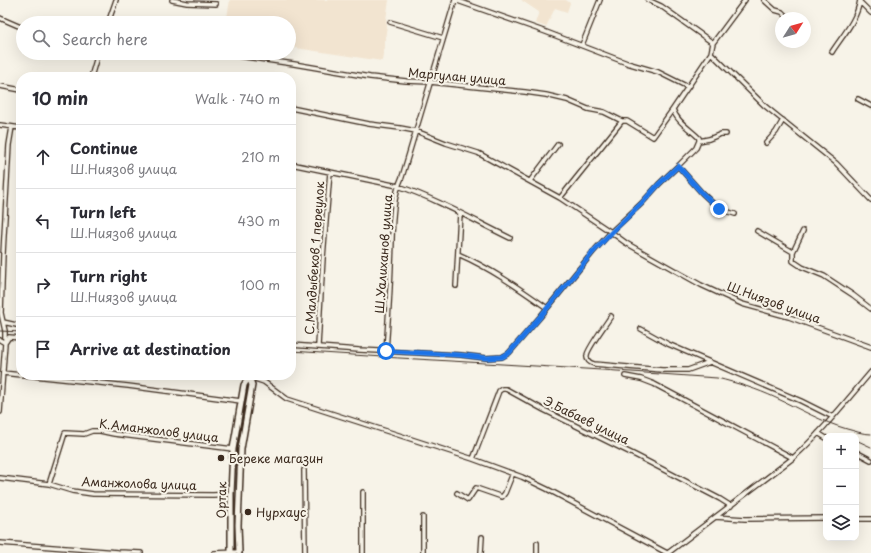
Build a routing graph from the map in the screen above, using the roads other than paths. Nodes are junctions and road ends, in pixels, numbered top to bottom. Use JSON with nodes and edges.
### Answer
{"nodes":[{"id":1,"x":116,"y":0,"type":"edge"},
{"id":2,"x":172,"y":0,"type":"edge"},
{"id":3,"x":455,"y":0,"type":"edge"},
{"id":4,"x":600,"y":0,"type":"edge"},
{"id":5,"x":648,"y":0,"type":"edge"},
{"id":6,"x":745,"y":0,"type":"edge"},
{"id":7,"x":764,"y":0,"type":"edge"},
{"id":8,"x":860,"y":1,"type":"edge"},
{"id":9,"x":216,"y":4,"type":"dead end"},
{"id":10,"x":782,"y":12,"type":"edge"},
{"id":11,"x":871,"y":13,"type":"edge"},
{"id":12,"x":110,"y":16,"type":"edge"},
{"id":13,"x":0,"y":18,"type":"edge"},
{"id":14,"x":390,"y":22,"type":"dead end"},
{"id":15,"x":16,"y":25,"type":"edge"},
{"id":16,"x":443,"y":38,"type":"junction"},
{"id":17,"x":713,"y":43,"type":"junction"},
{"id":18,"x":582,"y":45,"type":"junction"},
{"id":19,"x":832,"y":52,"type":"dead end"},
{"id":20,"x":711,"y":53,"type":"junction"},
{"id":21,"x":96,"y":60,"type":"edge"},
{"id":22,"x":266,"y":60,"type":"edge"},
{"id":23,"x":92,"y":72,"type":"edge"},
{"id":24,"x":430,"y":82,"type":"junction"},
{"id":25,"x":0,"y":86,"type":"edge"},
{"id":26,"x":688,"y":86,"type":"junction"},
{"id":27,"x":16,"y":89,"type":"edge"},
{"id":28,"x":858,"y":99,"type":"dead end"},
{"id":29,"x":871,"y":106,"type":"edge"},
{"id":30,"x":296,"y":109,"type":"edge"},
{"id":31,"x":673,"y":109,"type":"junction"},
{"id":32,"x":783,"y":120,"type":"junction"},
{"id":33,"x":622,"y":121,"type":"junction"},
{"id":34,"x":0,"y":125,"type":"edge"},
{"id":35,"x":12,"y":127,"type":"junction"},
{"id":36,"x":16,"y":127,"type":"edge"},
{"id":37,"x":416,"y":131,"type":"junction"},
{"id":38,"x":726,"y":134,"type":"dead end"},
{"id":39,"x":699,"y":141,"type":"junction"},
{"id":40,"x":766,"y":143,"type":"dead end"},
{"id":41,"x":558,"y":144,"type":"dead end"},
{"id":42,"x":296,"y":165,"type":"edge"},
{"id":43,"x":678,"y":166,"type":"junction"},
{"id":44,"x":330,"y":172,"type":"junction"},
{"id":45,"x":530,"y":181,"type":"junction"},
{"id":46,"x":398,"y":186,"type":"junction"},
{"id":47,"x":560,"y":198,"type":"junction"},
{"id":48,"x":871,"y":200,"type":"edge"},
{"id":49,"x":460,"y":213,"type":"junction"},
{"id":50,"x":735,"y":214,"type":"dead end"},
{"id":51,"x":803,"y":230,"type":"dead end"},
{"id":52,"x":757,"y":231,"type":"dead end"},
{"id":53,"x":612,"y":232,"type":"junction"},
{"id":54,"x":510,"y":238,"type":"dead end"},
{"id":55,"x":793,"y":252,"type":"junction"},
{"id":56,"x":458,"y":254,"type":"junction"},
{"id":57,"x":456,"y":286,"type":"dead end"},
{"id":58,"x":547,"y":308,"type":"junction"},
{"id":59,"x":871,"y":309,"type":"edge"},
{"id":60,"x":1,"y":314,"type":"edge"},
{"id":61,"x":611,"y":316,"type":"dead end"},
{"id":62,"x":3,"y":322,"type":"junction"},
{"id":63,"x":16,"y":325,"type":"edge"},
{"id":64,"x":641,"y":329,"type":"dead end"},
{"id":65,"x":16,"y":338,"type":"edge"},
{"id":66,"x":0,"y":340,"type":"edge"},
{"id":67,"x":5,"y":343,"type":"junction"},
{"id":68,"x":296,"y":344,"type":"edge"},
{"id":69,"x":318,"y":346,"type":"junction"},
{"id":70,"x":871,"y":348,"type":"edge"},
{"id":71,"x":386,"y":351,"type":"junction"},
{"id":72,"x":710,"y":362,"type":"junction"},
{"id":73,"x":871,"y":372,"type":"edge"},
{"id":74,"x":3,"y":373,"type":"junction"},
{"id":75,"x":16,"y":374,"type":"edge"},
{"id":76,"x":625,"y":376,"type":"dead end"},
{"id":77,"x":70,"y":380,"type":"edge"},
{"id":78,"x":247,"y":380,"type":"edge"},
{"id":79,"x":250,"y":380,"type":"edge"},
{"id":80,"x":259,"y":380,"type":"edge"},
{"id":81,"x":241,"y":400,"type":"junction"},
{"id":82,"x":0,"y":410,"type":"edge"},
{"id":83,"x":833,"y":417,"type":"junction"},
{"id":84,"x":818,"y":433,"type":"junction"},
{"id":85,"x":823,"y":436,"type":"edge"},
{"id":86,"x":233,"y":449,"type":"junction"},
{"id":87,"x":859,"y":454,"type":"edge"},
{"id":88,"x":793,"y":458,"type":"junction"},
{"id":89,"x":473,"y":459,"type":"junction"},
{"id":90,"x":871,"y":460,"type":"edge"},
{"id":91,"x":304,"y":470,"type":"dead end"},
{"id":92,"x":513,"y":473,"type":"junction"},
{"id":93,"x":0,"y":478,"type":"edge"},
{"id":94,"x":49,"y":484,"type":"junction"},
{"id":95,"x":363,"y":492,"type":"dead end"},
{"id":96,"x":457,"y":493,"type":"dead end"},
{"id":97,"x":231,"y":494,"type":"junction"},
{"id":98,"x":731,"y":506,"type":"junction"},
{"id":99,"x":423,"y":517,"type":"dead end"},
{"id":100,"x":715,"y":517,"type":"junction"},
{"id":101,"x":823,"y":518,"type":"edge"},
{"id":102,"x":859,"y":518,"type":"edge"},
{"id":103,"x":871,"y":519,"type":"edge"},
{"id":104,"x":482,"y":536,"type":"dead end"},
{"id":105,"x":0,"y":543,"type":"edge"},
{"id":106,"x":537,"y":543,"type":"dead end"},
{"id":107,"x":141,"y":553,"type":"edge"},
{"id":108,"x":214,"y":553,"type":"edge"},
{"id":109,"x":231,"y":553,"type":"edge"},
{"id":110,"x":239,"y":553,"type":"edge"},
{"id":111,"x":304,"y":553,"type":"edge"},
{"id":112,"x":363,"y":553,"type":"edge"},
{"id":113,"x":423,"y":553,"type":"edge"},
{"id":114,"x":481,"y":553,"type":"edge"},
{"id":115,"x":537,"y":553,"type":"edge"},
{"id":116,"x":668,"y":553,"type":"edge"}],
"edges":[{"from":1,"to":12,"type":"street"},
{"from":2,"to":9,"type":"street"},
{"from":3,"to":16,"type":"street","name":"Ш.Уалиханов улица"},
{"from":3,"to":18,"type":"street"},
{"from":4,"to":18,"type":"street"},
{"from":5,"to":17,"type":"street"},
{"from":6,"to":17,"type":"street"},
{"from":7,"to":10,"type":"street"},
{"from":8,"to":11,"type":"street"},
{"from":8,"to":19,"type":"street"},
{"from":13,"to":15,"type":"street"},
{"from":14,"to":16,"type":"street"},
{"from":16,"to":24,"type":"street","name":"Ш.Уалиханов улица"},
{"from":17,"to":20,"type":"street"},
{"from":18,"to":26,"type":"street"},
{"from":20,"to":26,"type":"street"},
{"from":20,"to":32,"type":"street"},
{"from":21,"to":23,"type":"street"},
{"from":22,"to":24,"type":"street","name":"Маргулан улица"},
{"from":24,"to":33,"type":"street","name":"Маргулан улица"},
{"from":24,"to":37,"type":"street","name":"Ш.Уалиханов улица"},
{"from":25,"to":27,"type":"street"},
{"from":26,"to":31,"type":"street"},
{"from":28,"to":29,"type":"street"},
{"from":30,"to":37,"type":"street","name":"Ш.Ниязов улица"},
{"from":31,"to":33,"type":"street","name":"Маргулан улица"},
{"from":31,"to":39,"type":"street"},
{"from":32,"to":40,"type":"street"},
{"from":32,"to":48,"type":"street"},
{"from":33,"to":47,"type":"street"},
{"from":34,"to":35,"type":"street"},
{"from":35,"to":36,"type":"street"},
{"from":35,"to":60,"type":"street"},
{"from":37,"to":45,"type":"street","name":"Ш.Ниязов улица"},
{"from":37,"to":46,"type":"street","name":"Ш.Уалиханов улица"},
{"from":38,"to":39,"type":"street"},
{"from":39,"to":43,"type":"street"},
{"from":41,"to":45,"type":"street"},
{"from":42,"to":44,"type":"street"},
{"from":43,"to":50,"type":"street"},
{"from":43,"to":53,"type":"street"},
{"from":44,"to":46,"type":"street"},
{"from":44,"to":69,"type":"street","name":"С.Малдыбеков 1 переулок"},
{"from":45,"to":47,"type":"street","name":"Ш.Ниязов улица"},
{"from":46,"to":49,"type":"street"},
{"from":46,"to":71,"type":"street","name":"Ш.Уалиханов улица"},
{"from":47,"to":53,"type":"street","name":"Ш.Ниязов улица"},
{"from":49,"to":54,"type":"street"},
{"from":49,"to":56,"type":"street"},
{"from":51,"to":55,"type":"street"},
{"from":52,"to":55,"type":"street"},
{"from":53,"to":58,"type":"street"},
{"from":53,"to":70,"type":"street","name":"Ш.Ниязов улица"},
{"from":55,"to":59,"type":"street"},
{"from":56,"to":57,"type":"street"},
{"from":56,"to":58,"type":"street"},
{"from":58,"to":71,"type":"street"},
{"from":60,"to":62,"type":"street"},
{"from":61,"to":72,"type":"street"},
{"from":62,"to":63,"type":"street"},
{"from":62,"to":67,"type":"street"},
{"from":64,"to":72,"type":"street"},
{"from":65,"to":67,"type":"street"},
{"from":66,"to":67,"type":"street"},
{"from":67,"to":74,"type":"street"},
{"from":68,"to":69,"type":"street"},
{"from":69,"to":71,"type":"street"},
{"from":72,"to":83,"type":"street"},
{"from":73,"to":83,"type":"street"},
{"from":74,"to":75,"type":"street"},
{"from":74,"to":82,"type":"street"},
{"from":76,"to":88,"type":"street"},
{"from":77,"to":81,"type":"street"},
{"from":78,"to":81,"type":"street","name":"Ортак"},
{"from":79,"to":110,"type":"street","name":"Ортак"},
{"from":80,"to":89,"type":"street"},
{"from":81,"to":86,"type":"street","name":"Ортак"},
{"from":83,"to":84,"type":"street"},
{"from":84,"to":85,"type":"street"},
{"from":84,"to":88,"type":"street"},
{"from":86,"to":94,"type":"street","name":"К.Аманжолов улица"},
{"from":86,"to":97,"type":"street","name":"Ортак"},
{"from":87,"to":90,"type":"street"},
{"from":88,"to":98,"type":"street"},
{"from":89,"to":92,"type":"street"},
{"from":89,"to":98,"type":"street","name":"Э.Бабаев улица"},
{"from":91,"to":111,"type":"street"},
{"from":92,"to":96,"type":"street"},
{"from":92,"to":116,"type":"street"},
{"from":93,"to":94,"type":"street","name":"Аманжолова улица"},
{"from":94,"to":97,"type":"street","name":"Аманжолова улица"},
{"from":95,"to":112,"type":"street"},
{"from":97,"to":109,"type":"street","name":"Ортак"},
{"from":98,"to":100,"type":"street"},
{"from":99,"to":113,"type":"street"},
{"from":100,"to":101,"type":"street"},
{"from":100,"to":116,"type":"street"},
{"from":102,"to":103,"type":"street"},
{"from":104,"to":114,"type":"street"},
{"from":105,"to":107,"type":"street"},
{"from":106,"to":115,"type":"street"},
{"from":108,"to":109,"type":"street"},
{"from":109,"to":110,"type":"street"}]}
